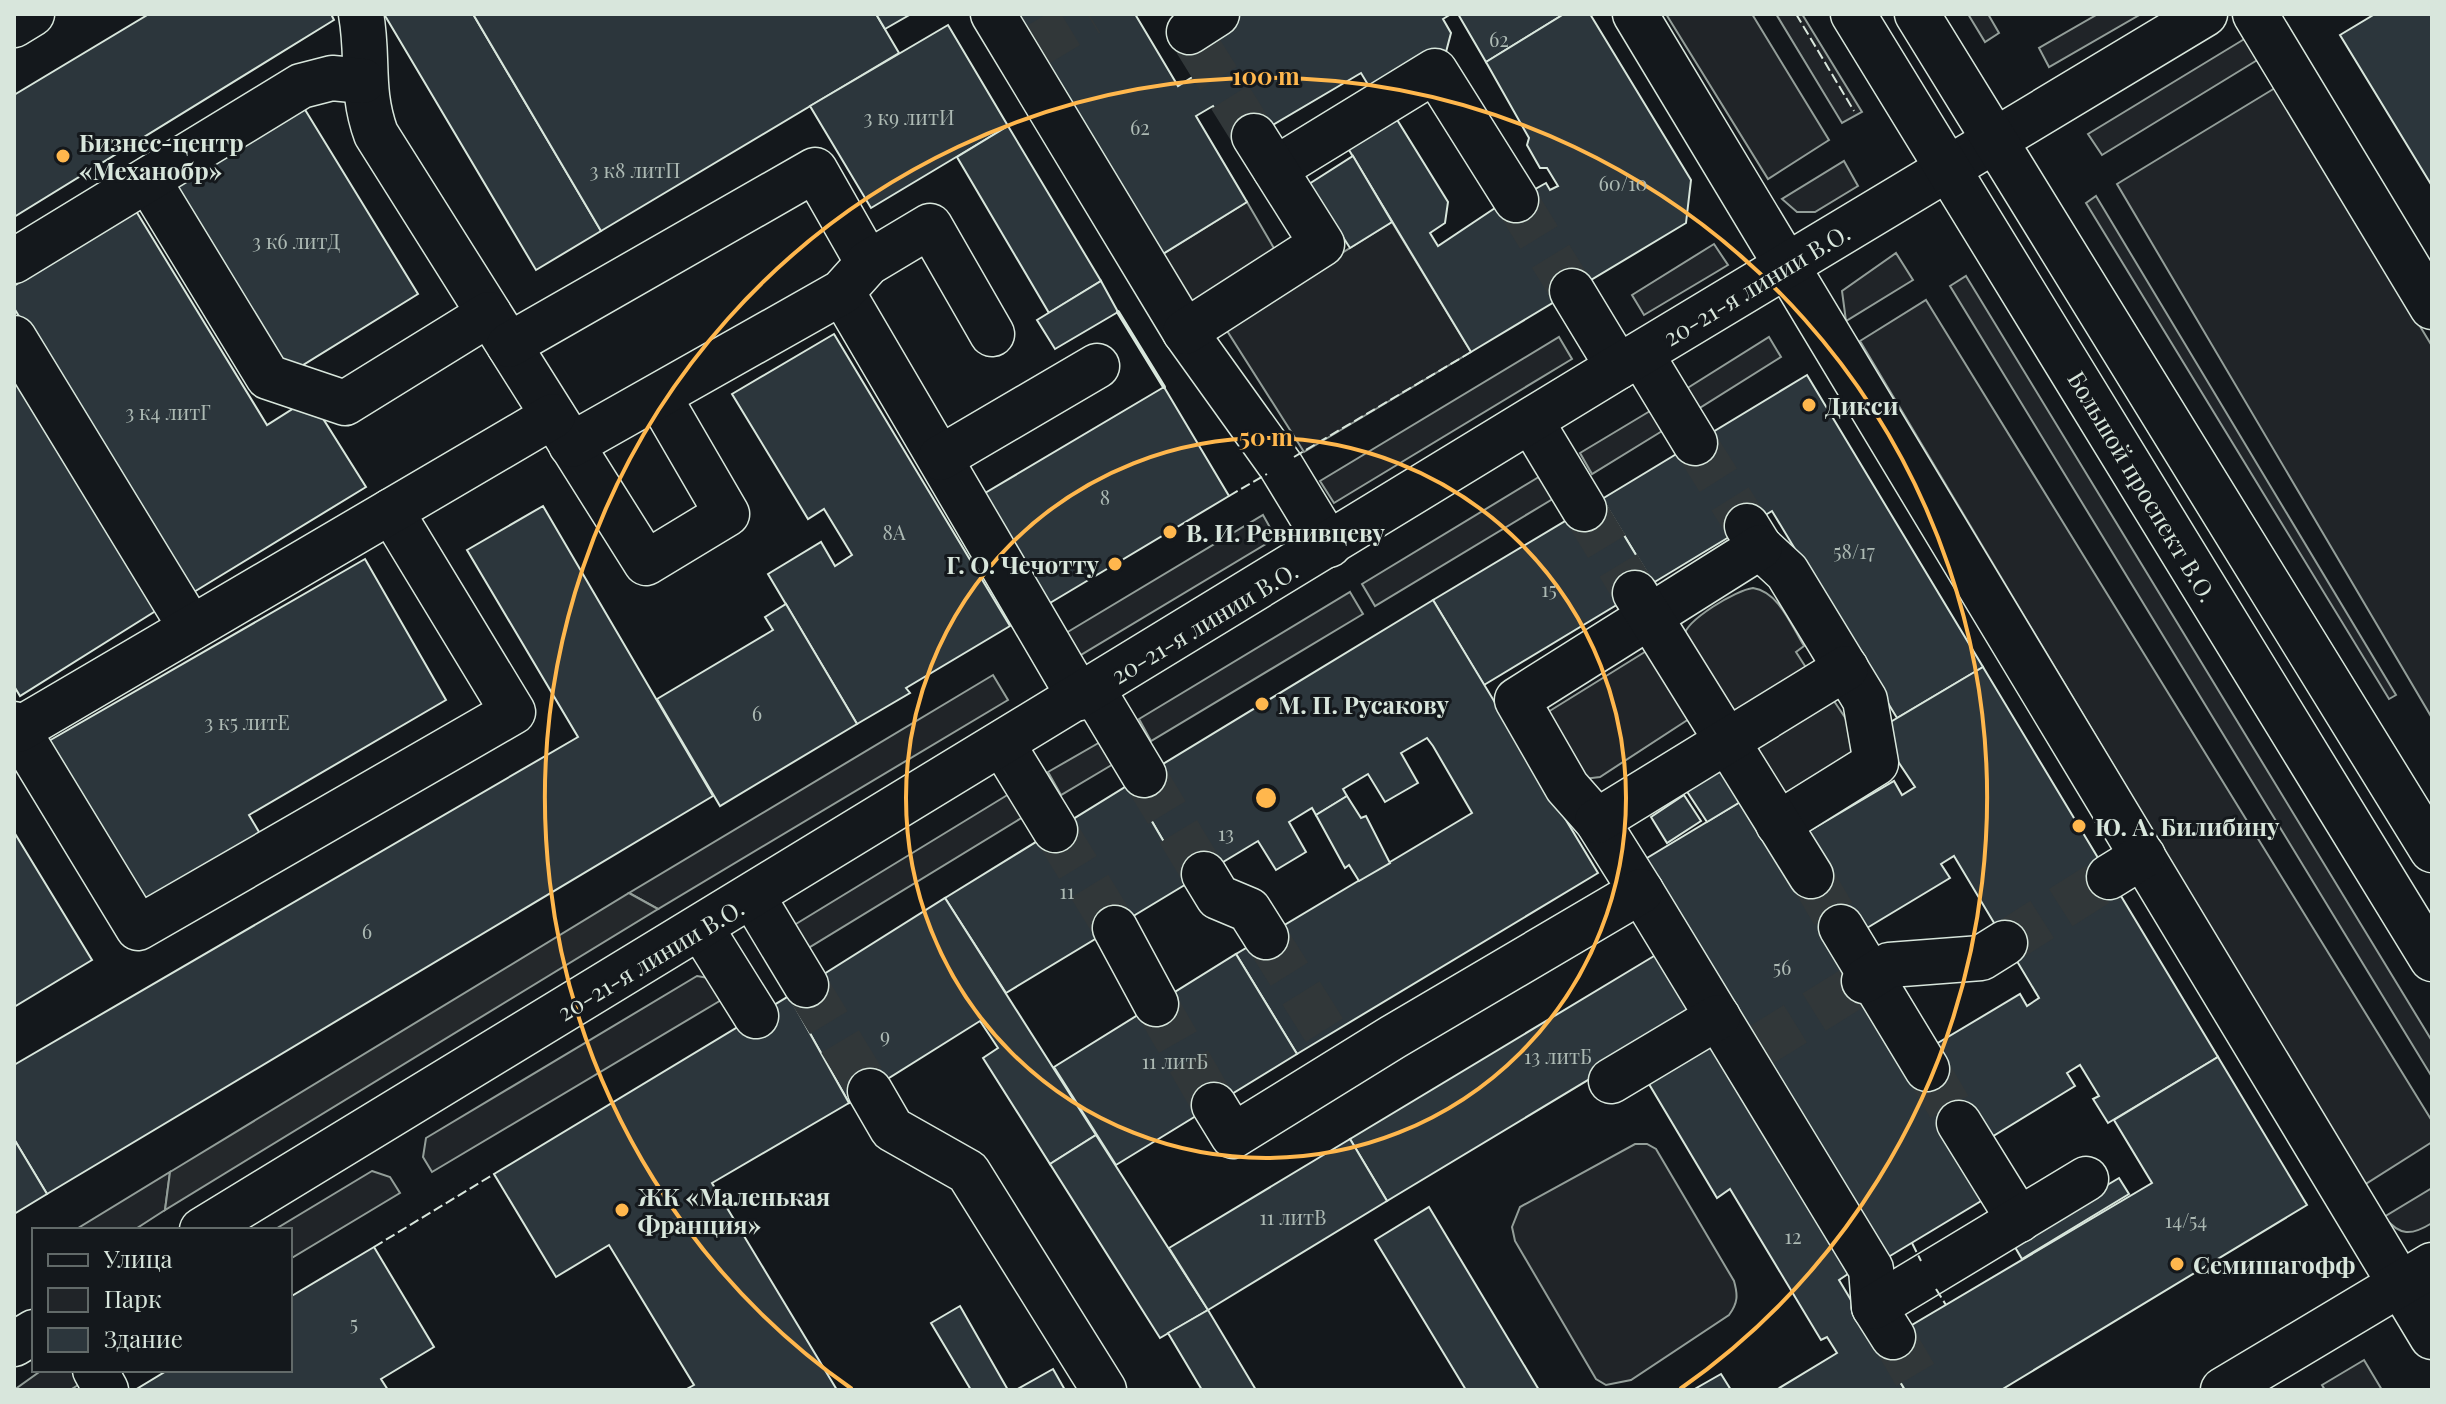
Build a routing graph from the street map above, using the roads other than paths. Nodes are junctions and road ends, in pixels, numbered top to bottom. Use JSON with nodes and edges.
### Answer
{"nodes":[{"id":1,"x":32,"y":14,"type":"edge"},
{"id":2,"x":361,"y":14,"type":"edge"},
{"id":3,"x":993,"y":14,"type":"edge"},
{"id":4,"x":1635,"y":14,"type":"edge"},
{"id":5,"x":1853,"y":14,"type":"edge"},
{"id":6,"x":1917,"y":14,"type":"edge"},
{"id":7,"x":2205,"y":14,"type":"edge"},
{"id":8,"x":2255,"y":14,"type":"edge"},
{"id":9,"x":14,"y":25,"type":"edge"},
{"id":10,"x":363,"y":81,"type":"junction"},
{"id":11,"x":1995,"y":139,"type":"junction"},
{"id":12,"x":1948,"y":167,"type":"junction"},
{"id":13,"x":148,"y":180,"type":"junction"},
{"id":14,"x":1516,"y":200,"type":"tunnel mouth"},
{"id":15,"x":14,"y":261,"type":"edge"},
{"id":16,"x":1786,"y":265,"type":"junction"},
{"id":17,"x":855,"y":277,"type":"junction"},
{"id":18,"x":1572,"y":291,"type":"tunnel mouth"},
{"id":19,"x":2432,"y":307,"type":"edge"},
{"id":20,"x":499,"y":330,"type":"junction"},
{"id":21,"x":1185,"y":332,"type":"junction"},
{"id":22,"x":992,"y":334,"type":"dead end"},
{"id":23,"x":14,"y":338,"type":"edge"},
{"id":24,"x":1629,"y":360,"type":"junction"},
{"id":25,"x":1097,"y":366,"type":"dead end"},
{"id":26,"x":659,"y":397,"type":"junction"},
{"id":27,"x":1531,"y":421,"type":"junction"},
{"id":28,"x":562,"y":431,"type":"junction"},
{"id":29,"x":1695,"y":443,"type":"tunnel mouth"},
{"id":30,"x":940,"y":458,"type":"junction"},
{"id":31,"x":1584,"y":509,"type":"tunnel mouth"},
{"id":32,"x":391,"y":511,"type":"junction"},
{"id":33,"x":1329,"y":545,"type":"junction"},
{"id":34,"x":1642,"y":605,"type":"junction"},
{"id":35,"x":191,"y":628,"type":"junction"},
{"id":36,"x":1846,"y":668,"type":"junction"},
{"id":37,"x":1087,"y":694,"type":"junction"},
{"id":38,"x":16,"y":727,"type":"edge"},
{"id":39,"x":1726,"y":740,"type":"junction"},
{"id":40,"x":1003,"y":745,"type":"junction"},
{"id":41,"x":1144,"y":775,"type":"tunnel mouth"},
{"id":42,"x":1597,"y":821,"type":"junction"},
{"id":43,"x":1778,"y":824,"type":"junction"},
{"id":44,"x":1055,"y":830,"type":"tunnel mouth"},
{"id":45,"x":2432,"y":850,"type":"edge"},
{"id":46,"x":1204,"y":874,"type":"tunnel mouth"},
{"id":47,"x":1811,"y":876,"type":"tunnel mouth"},
{"id":48,"x":1641,"y":891,"type":"junction"},
{"id":49,"x":753,"y":897,"type":"junction"},
{"id":50,"x":1841,"y":927,"type":"tunnel mouth"},
{"id":51,"x":701,"y":928,"type":"junction"},
{"id":52,"x":1115,"y":928,"type":"tunnel mouth"},
{"id":53,"x":1266,"y":937,"type":"tunnel mouth"},
{"id":54,"x":2005,"y":943,"type":"tunnel mouth"},
{"id":55,"x":2432,"y":959,"type":"edge"},
{"id":56,"x":1867,"y":979,"type":"junction"},
{"id":57,"x":806,"y":985,"type":"tunnel mouth"},
{"id":58,"x":1156,"y":1004,"type":"tunnel mouth"},
{"id":59,"x":756,"y":1016,"type":"dead end"},
{"id":60,"x":1718,"y":1017,"type":"junction"},
{"id":61,"x":1927,"y":1069,"type":"tunnel mouth"},
{"id":62,"x":1611,"y":1081,"type":"dead end"},
{"id":63,"x":870,"y":1091,"type":"tunnel mouth"},
{"id":64,"x":1214,"y":1105,"type":"tunnel mouth"},
{"id":65,"x":1959,"y":1123,"type":"tunnel mouth"},
{"id":66,"x":2086,"y":1179,"type":"dead end"},
{"id":67,"x":2019,"y":1220,"type":"junction"},
{"id":68,"x":205,"y":1228,"type":"edge"},
{"id":69,"x":2416,"y":1274,"type":"edge"},
{"id":70,"x":32,"y":1333,"type":"edge"},
{"id":71,"x":2432,"y":1337,"type":"edge"},
{"id":72,"x":14,"y":1344,"type":"edge"},
{"id":73,"x":96,"y":1372,"type":"edge"},
{"id":74,"x":106,"y":1390,"type":"edge"},
{"id":75,"x":1104,"y":1390,"type":"edge"},
{"id":76,"x":2223,"y":1390,"type":"edge"}],
"edges":[{"from":1,"to":9,"type":"street"},
{"from":2,"to":10,"type":"street"},
{"from":3,"to":21,"type":"street"},
{"from":4,"to":16,"type":"street"},
{"from":5,"to":12,"type":"street","name":"Большой проспект В.О."},
{"from":6,"to":11,"type":"street"},
{"from":7,"to":11,"type":"street","name":"20-21-я линии В.О."},
{"from":8,"to":19,"type":"street"},
{"from":10,"to":13,"type":"street"},
{"from":10,"to":20,"type":"street"},
{"from":11,"to":12,"type":"street","name":"20-21-я линии В.О."},
{"from":11,"to":45,"type":"street"},
{"from":12,"to":16,"type":"street","name":"20-21-я линии В.О."},
{"from":12,"to":55,"type":"street","name":"Большой проспект В.О."},
{"from":13,"to":15,"type":"street"},
{"from":13,"to":20,"type":"street"},
{"from":14,"to":21,"type":"street"},
{"from":16,"to":24,"type":"street","name":"20-21-я линии В.О."},
{"from":16,"to":69,"type":"street"},
{"from":17,"to":20,"type":"street"},
{"from":17,"to":22,"type":"street"},
{"from":17,"to":26,"type":"street"},
{"from":17,"to":30,"type":"street"},
{"from":18,"to":24,"type":"street"},
{"from":20,"to":28,"type":"street"},
{"from":21,"to":33,"type":"street"},
{"from":23,"to":35,"type":"street"},
{"from":24,"to":27,"type":"street","name":"20-21-я линии В.О."},
{"from":24,"to":29,"type":"street"},
{"from":25,"to":30,"type":"street"},
{"from":26,"to":28,"type":"street"},
{"from":26,"to":28,"type":"street"},
{"from":27,"to":31,"type":"street"},
{"from":27,"to":33,"type":"street","name":"20-21-я линии В.О."},
{"from":28,"to":32,"type":"street"},
{"from":30,"to":37,"type":"street"},
{"from":32,"to":35,"type":"street"},
{"from":32,"to":38,"type":"street"},
{"from":33,"to":37,"type":"street","name":"20-21-я линии В.О."},
{"from":34,"to":36,"type":"street"},
{"from":34,"to":39,"type":"street"},
{"from":34,"to":42,"type":"street"},
{"from":35,"to":38,"type":"street"},
{"from":36,"to":39,"type":"street"},
{"from":36,"to":43,"type":"street"},
{"from":37,"to":40,"type":"street","name":"20-21-я линии В.О."},
{"from":37,"to":41,"type":"street"},
{"from":39,"to":42,"type":"street"},
{"from":39,"to":43,"type":"street"},
{"from":40,"to":44,"type":"street"},
{"from":40,"to":49,"type":"street","name":"20-21-я линии В.О."},
{"from":42,"to":48,"type":"street"},
{"from":43,"to":47,"type":"street"},
{"from":46,"to":53,"type":"street"},
{"from":48,"to":60,"type":"street"},
{"from":48,"to":64,"type":"street"},
{"from":49,"to":51,"type":"street","name":"20-21-я линии В.О."},
{"from":49,"to":57,"type":"street"},
{"from":50,"to":56,"type":"street"},
{"from":51,"to":59,"type":"street"},
{"from":51,"to":68,"type":"street","name":"20-21-я линии В.О."},
{"from":52,"to":58,"type":"street"},
{"from":54,"to":56,"type":"street"},
{"from":56,"to":61,"type":"street"},
{"from":60,"to":62,"type":"street"},
{"from":60,"to":67,"type":"street"},
{"from":63,"to":75,"type":"street"},
{"from":65,"to":67,"type":"street"},
{"from":66,"to":67,"type":"street"},
{"from":69,"to":71,"type":"street"},
{"from":69,"to":76,"type":"street"},
{"from":70,"to":72,"type":"street"},
{"from":73,"to":74,"type":"street"}]}
